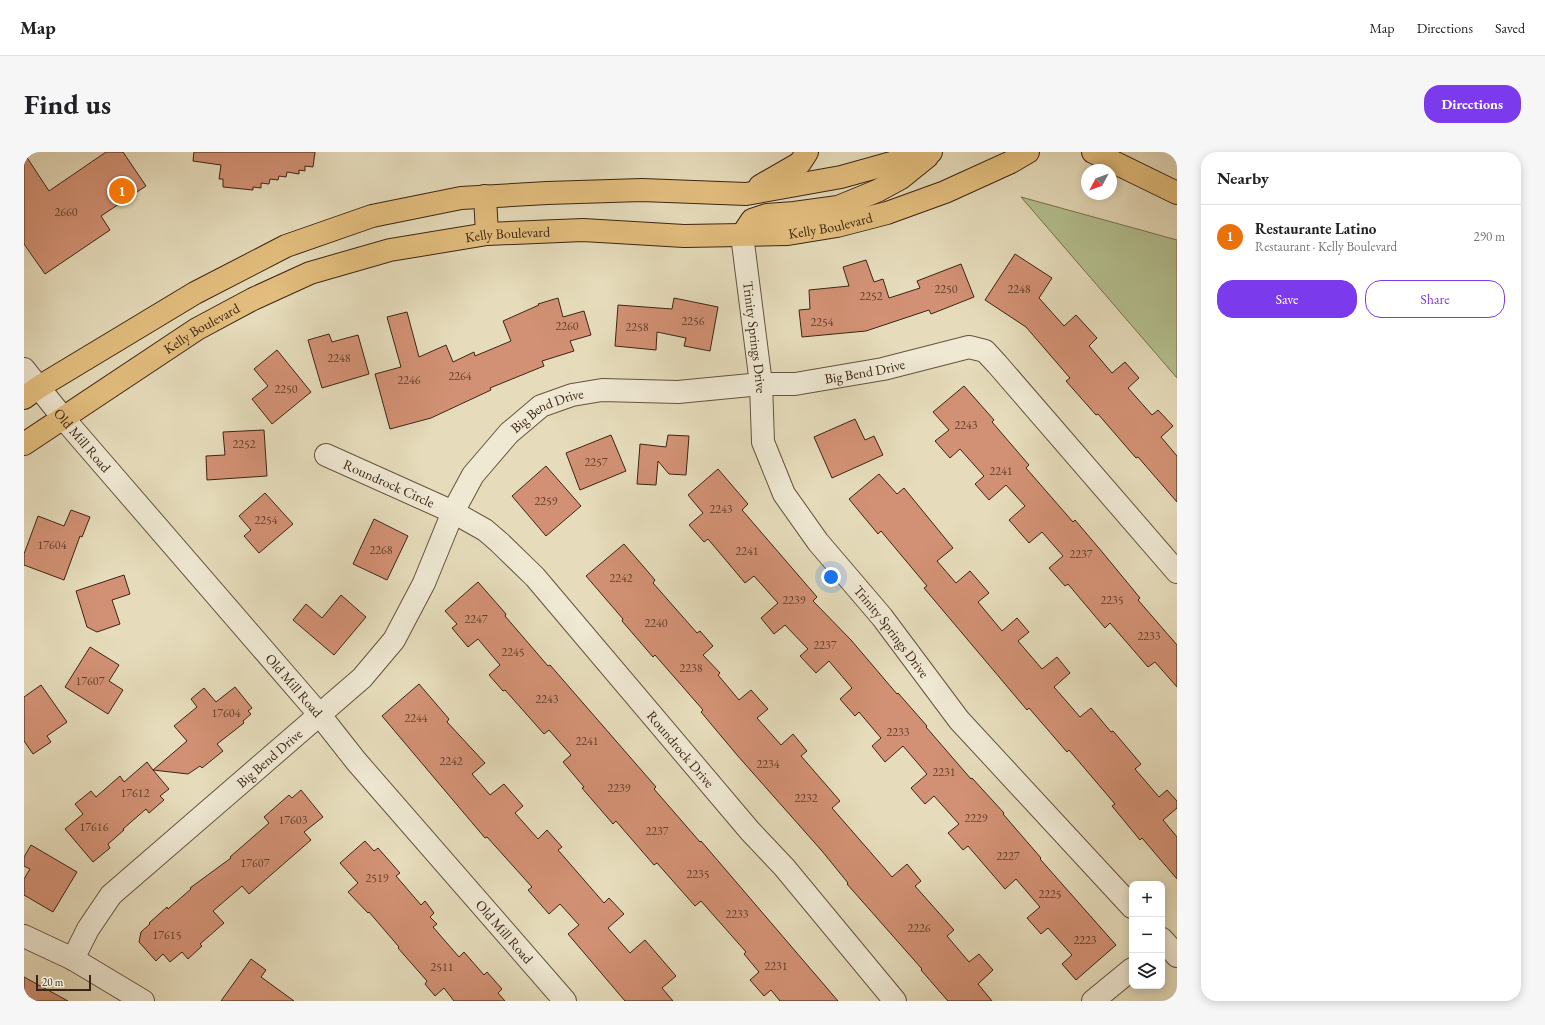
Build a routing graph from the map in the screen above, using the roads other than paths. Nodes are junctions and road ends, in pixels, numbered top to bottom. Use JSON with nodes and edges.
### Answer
{"nodes":[{"id":1,"x":806,"y":152,"type":"edge"},
{"id":2,"x":932,"y":152,"type":"edge"},
{"id":3,"x":1028,"y":152,"type":"edge"},
{"id":4,"x":1093,"y":152,"type":"edge"},
{"id":5,"x":1177,"y":193,"type":"edge"},
{"id":6,"x":746,"y":194,"type":"junction"},
{"id":7,"x":485,"y":196,"type":"junction"},
{"id":8,"x":487,"y":234,"type":"junction"},
{"id":9,"x":742,"y":235,"type":"junction"},
{"id":10,"x":24,"y":369,"type":"edge"},
{"id":11,"x":761,"y":384,"type":"junction"},
{"id":12,"x":32,"y":393,"type":"edge"},
{"id":13,"x":64,"y":419,"type":"junction"},
{"id":14,"x":24,"y":444,"type":"edge"},
{"id":15,"x":326,"y":455,"type":"dead end"},
{"id":16,"x":453,"y":512,"type":"junction"},
{"id":17,"x":1177,"y":572,"type":"edge"},
{"id":18,"x":319,"y":714,"type":"junction"},
{"id":19,"x":1129,"y":904,"type":"edge"},
{"id":20,"x":24,"y":936,"type":"edge"},
{"id":21,"x":72,"y":960,"type":"junction"},
{"id":22,"x":1129,"y":971,"type":"edge"},
{"id":23,"x":143,"y":1001,"type":"edge"},
{"id":24,"x":565,"y":1001,"type":"edge"},
{"id":25,"x":895,"y":1001,"type":"edge"},
{"id":26,"x":1092,"y":1001,"type":"edge"}],
"edges":[{"from":1,"to":6,"type":"main road"},
{"from":2,"to":6,"type":"main road"},
{"from":2,"to":9,"type":"main road"},
{"from":3,"to":9,"type":"main road","name":"Kelly Boulevard"},
{"from":4,"to":5,"type":"main road"},
{"from":6,"to":7,"type":"main road"},
{"from":7,"to":8,"type":"main road"},
{"from":7,"to":12,"type":"main road"},
{"from":8,"to":9,"type":"main road","name":"Kelly Boulevard"},
{"from":8,"to":13,"type":"main road","name":"Kelly Boulevard"},
{"from":9,"to":11,"type":"street","name":"Trinity Springs Drive"},
{"from":10,"to":12,"type":"street","name":"Old Mill Road"},
{"from":11,"to":16,"type":"street","name":"Big Bend Drive"},
{"from":11,"to":17,"type":"street","name":"Big Bend Drive"},
{"from":11,"to":19,"type":"street","name":"Trinity Springs Drive"},
{"from":12,"to":13,"type":"street","name":"Old Mill Road"},
{"from":13,"to":14,"type":"main road","name":"Kelly Boulevard"},
{"from":13,"to":18,"type":"street","name":"Old Mill Road"},
{"from":15,"to":16,"type":"street","name":"Roundrock Circle"},
{"from":16,"to":18,"type":"street","name":"Big Bend Drive"},
{"from":16,"to":25,"type":"street","name":"Roundrock Drive"},
{"from":18,"to":21,"type":"street","name":"Big Bend Drive"},
{"from":18,"to":24,"type":"street","name":"Old Mill Road"},
{"from":20,"to":21,"type":"street"},
{"from":21,"to":23,"type":"street"},
{"from":22,"to":26,"type":"street"}]}
